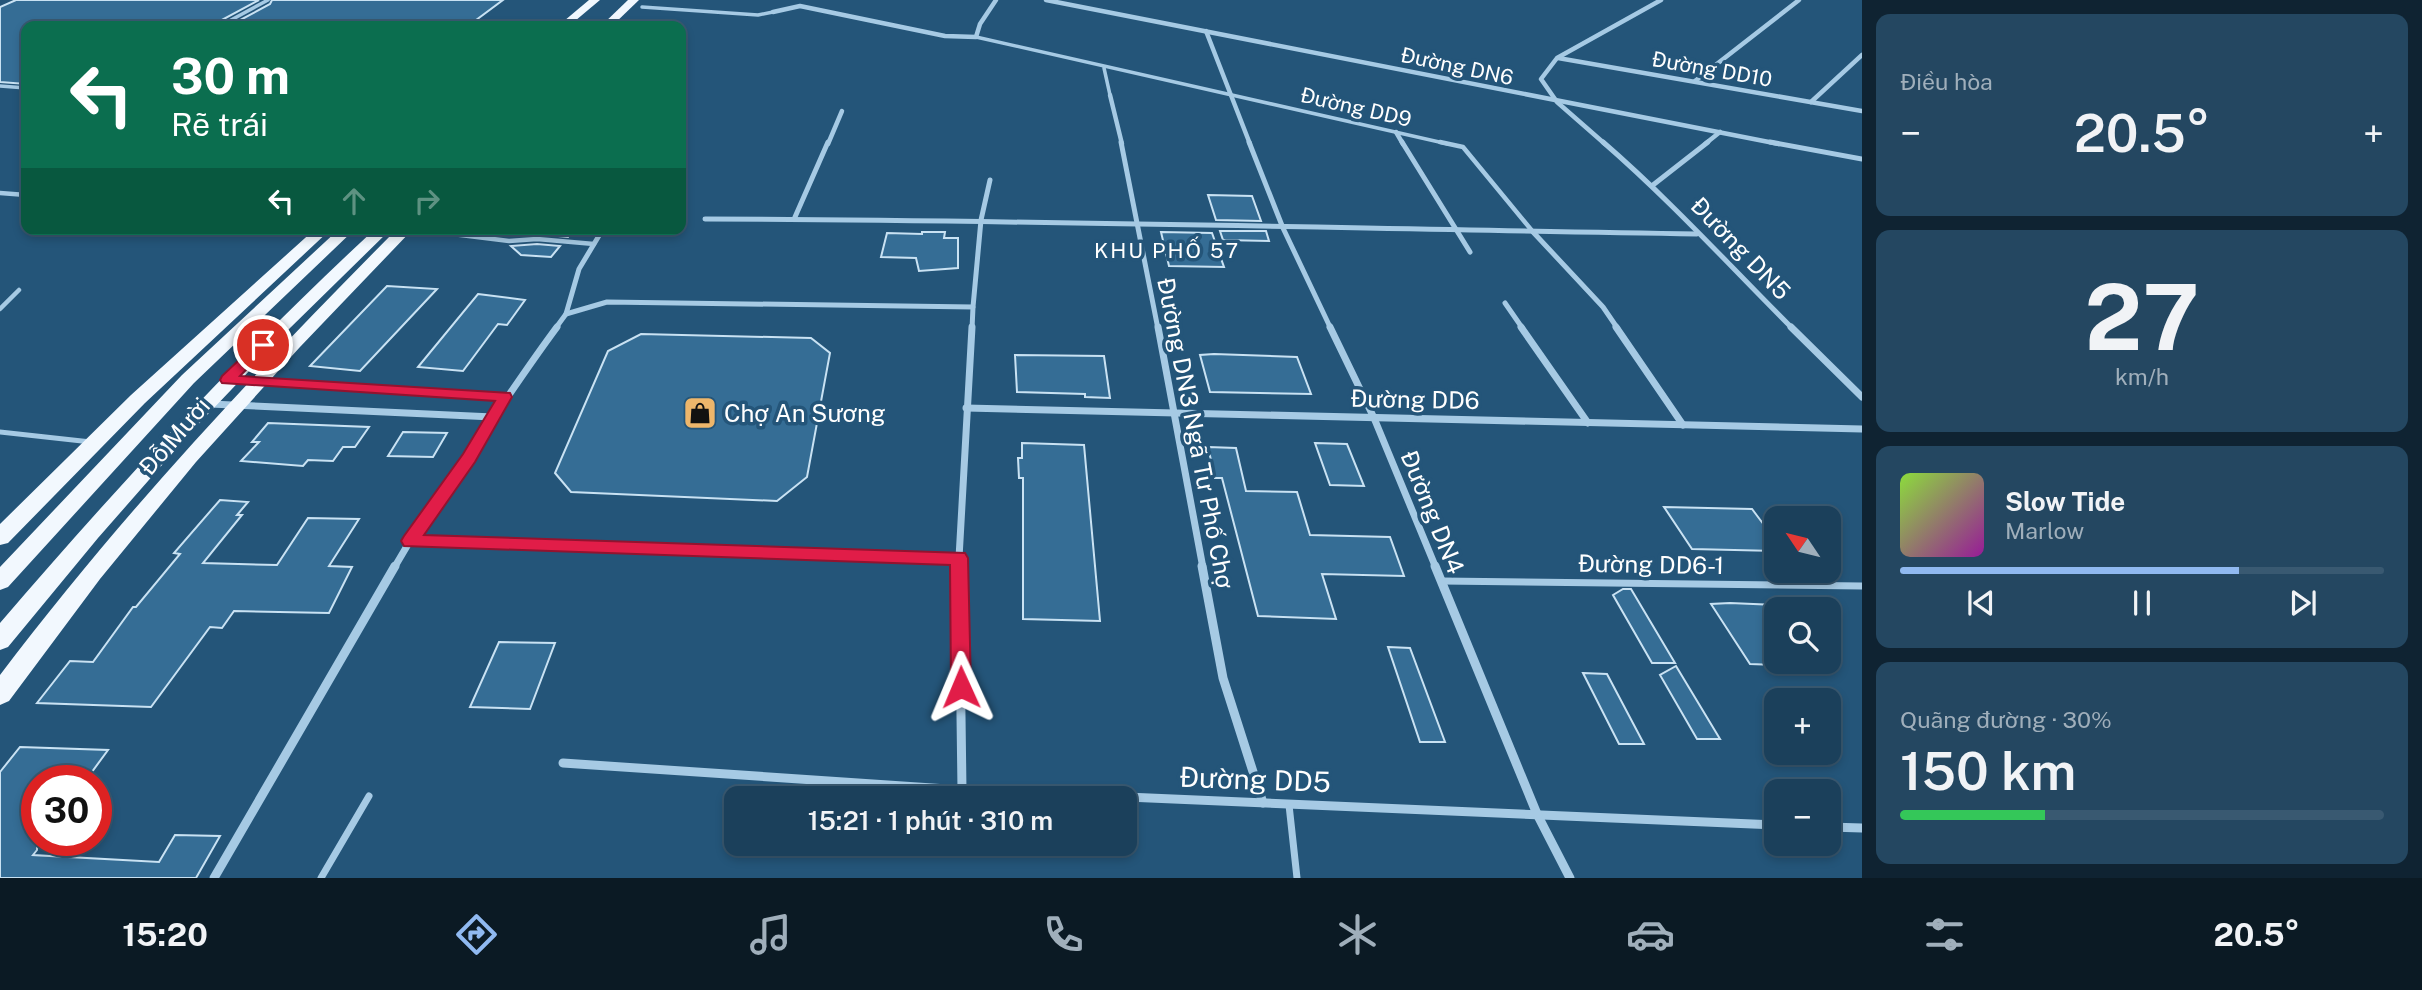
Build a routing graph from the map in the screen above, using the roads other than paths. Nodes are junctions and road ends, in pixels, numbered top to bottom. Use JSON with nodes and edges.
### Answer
{"nodes":[{"id":1,"x":268,"y":0,"type":"edge"},
{"id":2,"x":595,"y":0,"type":"edge"},
{"id":3,"x":611,"y":0,"type":"edge"},
{"id":4,"x":996,"y":0,"type":"edge"},
{"id":5,"x":1046,"y":0,"type":"edge"},
{"id":6,"x":1661,"y":0,"type":"edge"},
{"id":7,"x":1799,"y":0,"type":"edge"},
{"id":8,"x":642,"y":2,"type":"edge"},
{"id":9,"x":774,"y":12,"type":"joint"},
{"id":10,"x":229,"y":21,"type":"edge"},
{"id":11,"x":570,"y":21,"type":"edge"},
{"id":12,"x":586,"y":21,"type":"edge"},
{"id":13,"x":614,"y":21,"type":"edge"},
{"id":14,"x":625,"y":21,"type":"edge"},
{"id":15,"x":1206,"y":31,"type":"junction"},
{"id":16,"x":975,"y":37,"type":"junction"},
{"id":17,"x":1862,"y":55,"type":"edge"},
{"id":18,"x":1557,"y":58,"type":"junction"},
{"id":19,"x":1104,"y":68,"type":"junction"},
{"id":20,"x":1695,"y":81,"type":"junction"},
{"id":21,"x":0,"y":86,"type":"edge"},
{"id":22,"x":21,"y":88,"type":"edge"},
{"id":23,"x":1110,"y":95,"type":"joint"},
{"id":24,"x":1232,"y":96,"type":"junction"},
{"id":25,"x":1558,"y":102,"type":"junction"},
{"id":26,"x":1811,"y":102,"type":"junction"},
{"id":27,"x":842,"y":111,"type":"dead end"},
{"id":28,"x":1862,"y":111,"type":"edge"},
{"id":29,"x":1396,"y":132,"type":"junction"},
{"id":30,"x":1720,"y":132,"type":"junction"},
{"id":31,"x":1862,"y":159,"type":"edge"},
{"id":32,"x":990,"y":180,"type":"dead end"},
{"id":33,"x":1653,"y":185,"type":"junction"},
{"id":34,"x":0,"y":193,"type":"edge"},
{"id":35,"x":21,"y":195,"type":"edge"},
{"id":36,"x":795,"y":217,"type":"junction"},
{"id":37,"x":705,"y":219,"type":"dead end"},
{"id":38,"x":981,"y":220,"type":"junction"},
{"id":39,"x":1138,"y":225,"type":"junction"},
{"id":40,"x":1283,"y":228,"type":"junction"},
{"id":41,"x":1455,"y":230,"type":"junction"},
{"id":42,"x":1533,"y":232,"type":"junction"},
{"id":43,"x":1697,"y":234,"type":"junction"},
{"id":44,"x":318,"y":235,"type":"edge"},
{"id":45,"x":342,"y":235,"type":"edge"},
{"id":46,"x":378,"y":235,"type":"edge"},
{"id":47,"x":400,"y":235,"type":"edge"},
{"id":48,"x":460,"y":235,"type":"edge"},
{"id":49,"x":599,"y":235,"type":"edge"},
{"id":50,"x":594,"y":244,"type":"junction"},
{"id":51,"x":1470,"y":252,"type":"dead end"},
{"id":52,"x":19,"y":290,"type":"dead end"},
{"id":53,"x":1505,"y":303,"type":"dead end"},
{"id":54,"x":973,"y":307,"type":"junction"},
{"id":55,"x":0,"y":309,"type":"edge"},
{"id":56,"x":566,"y":314,"type":"junction"},
{"id":57,"x":227,"y":380,"type":"junction"},
{"id":58,"x":257,"y":381,"type":"junction"},
{"id":59,"x":505,"y":397,"type":"junction"},
{"id":60,"x":1862,"y":397,"type":"edge"},
{"id":61,"x":205,"y":404,"type":"junction"},
{"id":62,"x":236,"y":405,"type":"junction"},
{"id":63,"x":967,"y":408,"type":"junction"},
{"id":64,"x":1172,"y":413,"type":"junction"},
{"id":65,"x":493,"y":417,"type":"junction"},
{"id":66,"x":1374,"y":418,"type":"junction"},
{"id":67,"x":1588,"y":422,"type":"junction"},
{"id":68,"x":1683,"y":425,"type":"junction"},
{"id":69,"x":1862,"y":429,"type":"edge"},
{"id":70,"x":0,"y":432,"type":"edge"},
{"id":71,"x":94,"y":442,"type":"junction"},
{"id":72,"x":0,"y":537,"type":"edge"},
{"id":73,"x":410,"y":541,"type":"junction"},
{"id":74,"x":959,"y":558,"type":"junction"},
{"id":75,"x":1440,"y":580,"type":"junction"},
{"id":76,"x":0,"y":581,"type":"edge"},
{"id":77,"x":1862,"y":586,"type":"edge"},
{"id":78,"x":0,"y":640,"type":"edge"},
{"id":79,"x":0,"y":694,"type":"edge"},
{"id":80,"x":564,"y":763,"type":"dead end"},
{"id":81,"x":903,"y":786,"type":"edge"},
{"id":82,"x":962,"y":786,"type":"edge"},
{"id":83,"x":369,"y":796,"type":"dead end"},
{"id":84,"x":1137,"y":798,"type":"edge"},
{"id":85,"x":1263,"y":803,"type":"junction"},
{"id":86,"x":1289,"y":804,"type":"junction"},
{"id":87,"x":1537,"y":814,"type":"junction"},
{"id":88,"x":1764,"y":823,"type":"edge"},
{"id":89,"x":1841,"y":827,"type":"edge"},
{"id":90,"x":1862,"y":828,"type":"edge"},
{"id":91,"x":214,"y":878,"type":"edge"},
{"id":92,"x":321,"y":878,"type":"edge"},
{"id":93,"x":1297,"y":878,"type":"edge"},
{"id":94,"x":1570,"y":878,"type":"edge"}],
"edges":[{"from":1,"to":10,"type":"lane"},
{"from":2,"to":11,"type":"highway"},
{"from":3,"to":12,"type":"highway"},
{"from":4,"to":16,"type":"street"},
{"from":5,"to":15,"type":"street","name":"Đường DN6"},
{"from":6,"to":18,"type":"street"},
{"from":7,"to":20,"type":"street"},
{"from":8,"to":9,"type":"lane"},
{"from":8,"to":13,"type":"highway"},
{"from":8,"to":14,"type":"highway"},
{"from":9,"to":16,"type":"street"},
{"from":15,"to":24,"type":"street"},
{"from":15,"to":25,"type":"street","name":"Đường DN6"},
{"from":16,"to":19,"type":"lane","name":"Đường DD9"},
{"from":17,"to":26,"type":"street"},
{"from":18,"to":20,"type":"street","name":"Đường DD10"},
{"from":18,"to":25,"type":"street"},
{"from":19,"to":23,"type":"lane","name":"Đường DN3 Ngã Tư Phố Chợ"},
{"from":19,"to":24,"type":"lane","name":"Đường DD9"},
{"from":20,"to":26,"type":"street","name":"Đường DD10"},
{"from":21,"to":22,"type":"lane"},
{"from":23,"to":39,"type":"street","name":"Đường DN3 Ngã Tư Phố Chợ"},
{"from":24,"to":29,"type":"lane","name":"Đường DD9"},
{"from":24,"to":40,"type":"street","name":"Đường DN4"},
{"from":25,"to":30,"type":"street","name":"Đường DN6"},
{"from":25,"to":33,"type":"street","name":"Đường DN5"},
{"from":26,"to":28,"type":"street","name":"Đường DD10"},
{"from":27,"to":36,"type":"street"},
{"from":29,"to":41,"type":"street"},
{"from":29,"to":42,"type":"lane","name":"Đường DD9"},
{"from":30,"to":31,"type":"street","name":"Đường DN6"},
{"from":30,"to":33,"type":"street"},
{"from":32,"to":38,"type":"street"},
{"from":33,"to":43,"type":"street","name":"Đường DN5"},
{"from":34,"to":35,"type":"lane"},
{"from":36,"to":37,"type":"street"},
{"from":36,"to":38,"type":"street"},
{"from":38,"to":39,"type":"street"},
{"from":38,"to":54,"type":"street"},
{"from":39,"to":40,"type":"street"},
{"from":39,"to":64,"type":"street","name":"Đường DN3 Ngã Tư Phố Chợ"},
{"from":40,"to":41,"type":"street"},
{"from":40,"to":66,"type":"street","name":"Đường DN4"},
{"from":41,"to":42,"type":"street"},
{"from":41,"to":51,"type":"street"},
{"from":42,"to":43,"type":"street"},
{"from":42,"to":68,"type":"street"},
{"from":43,"to":60,"type":"street","name":"Đường DN5"},
{"from":44,"to":71,"type":"highway","name":"Đỗ Mười"},
{"from":45,"to":76,"type":"highway","name":"Đỗ Mười"},
{"from":46,"to":57,"type":"highway","name":"Đỗ Mười"},
{"from":47,"to":58,"type":"highway","name":"Đỗ Mười"},
{"from":48,"to":50,"type":"lane"},
{"from":49,"to":50,"type":"street"},
{"from":50,"to":56,"type":"street"},
{"from":52,"to":55,"type":"lane"},
{"from":53,"to":67,"type":"street"},
{"from":54,"to":56,"type":"street"},
{"from":54,"to":63,"type":"street"},
{"from":56,"to":59,"type":"street"},
{"from":57,"to":58,"type":"street"},
{"from":57,"to":61,"type":"highway","name":"Đỗ Mười"},
{"from":58,"to":59,"type":"street"},
{"from":58,"to":62,"type":"highway","name":"Đỗ Mười"},
{"from":59,"to":65,"type":"street"},
{"from":61,"to":62,"type":"street"},
{"from":61,"to":78,"type":"highway","name":"Đỗ Mười"},
{"from":62,"to":65,"type":"street"},
{"from":62,"to":79,"type":"highway","name":"Đỗ Mười"},
{"from":63,"to":64,"type":"street","name":"Đường DD6"},
{"from":63,"to":74,"type":"street"},
{"from":64,"to":66,"type":"street","name":"Đường DD6"},
{"from":64,"to":85,"type":"street","name":"Đường DN3 Ngã Tư Phố Chợ"},
{"from":65,"to":73,"type":"street"},
{"from":66,"to":67,"type":"street","name":"Đường DD6"},
{"from":66,"to":75,"type":"street","name":"Đường DN4"},
{"from":67,"to":68,"type":"street","name":"Đường DD6"},
{"from":68,"to":69,"type":"street","name":"Đường DD6"},
{"from":70,"to":71,"type":"lane"},
{"from":71,"to":72,"type":"highway","name":"Đỗ Mười"},
{"from":73,"to":74,"type":"street"},
{"from":73,"to":91,"type":"street"},
{"from":74,"to":82,"type":"street"},
{"from":75,"to":77,"type":"lane","name":"Đường DD6-1"},
{"from":75,"to":87,"type":"street","name":"Đường DN4"},
{"from":80,"to":81,"type":"street","name":"Đường DD5"},
{"from":83,"to":92,"type":"lane"},
{"from":84,"to":85,"type":"street","name":"Đường DD5"},
{"from":85,"to":86,"type":"street","name":"Đường DD5"},
{"from":86,"to":87,"type":"street","name":"Đường DD5"},
{"from":86,"to":93,"type":"lane"},
{"from":87,"to":88,"type":"street","name":"Đường DD5"},
{"from":87,"to":94,"type":"street","name":"Đường DN4"},
{"from":89,"to":90,"type":"street"}]}
